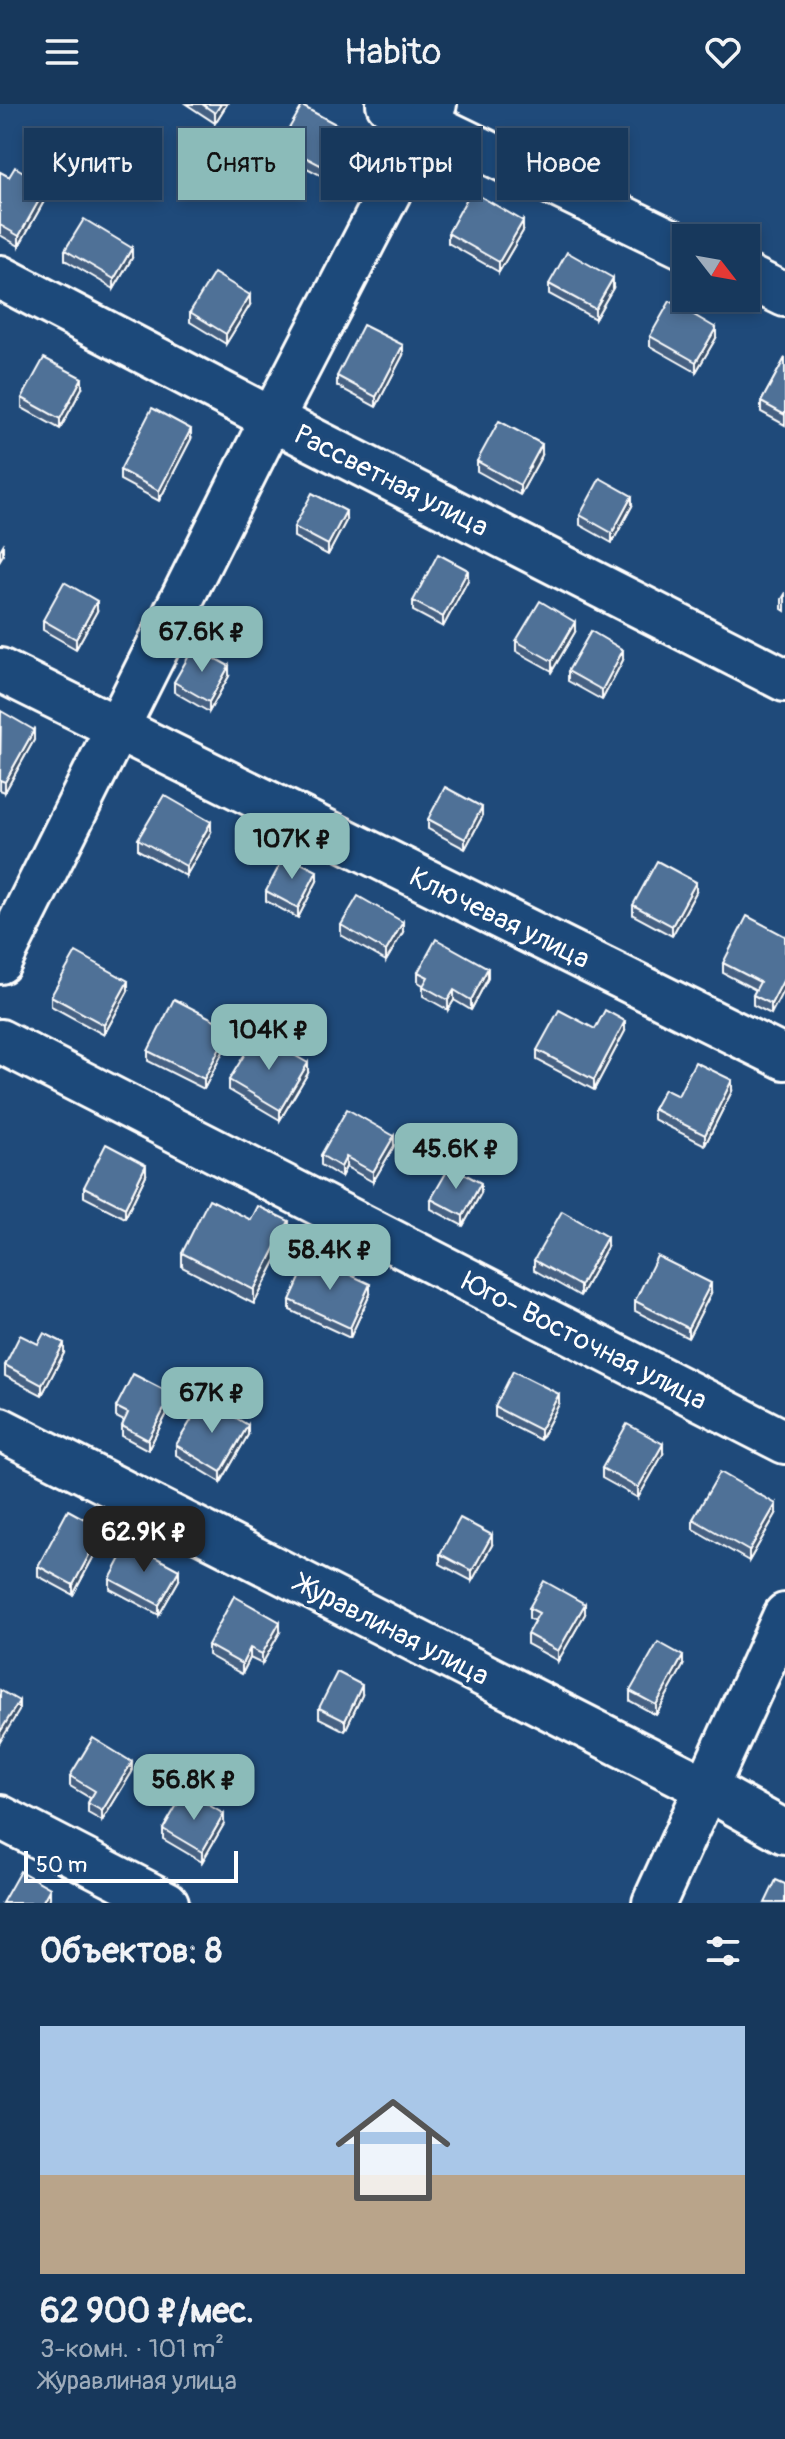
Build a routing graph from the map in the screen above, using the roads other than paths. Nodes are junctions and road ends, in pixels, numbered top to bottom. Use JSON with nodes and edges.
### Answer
{"nodes":[{"id":1,"x":388,"y":104,"type":"edge"},
{"id":2,"x":430,"y":114,"type":"edge"},
{"id":3,"x":672,"y":241,"type":"edge"},
{"id":4,"x":0,"y":277,"type":"edge"},
{"id":5,"x":760,"y":283,"type":"edge"},
{"id":6,"x":785,"y":295,"type":"edge"},
{"id":7,"x":272,"y":419,"type":"junction"},
{"id":8,"x":0,"y":670,"type":"edge"},
{"id":9,"x":785,"y":680,"type":"edge"},
{"id":10,"x":116,"y":727,"type":"junction"},
{"id":11,"x":0,"y":962,"type":"edge"},
{"id":12,"x":0,"y":1041,"type":"edge"},
{"id":13,"x":785,"y":1058,"type":"edge"},
{"id":14,"x":0,"y":1429,"type":"edge"},
{"id":15,"x":785,"y":1442,"type":"edge"},
{"id":16,"x":785,"y":1615,"type":"edge"},
{"id":17,"x":706,"y":1788,"type":"junction"},
{"id":18,"x":0,"y":1817,"type":"edge"},
{"id":19,"x":785,"y":1832,"type":"edge"},
{"id":20,"x":167,"y":1903,"type":"edge"},
{"id":21,"x":654,"y":1903,"type":"edge"}],
"edges":[{"from":1,"to":2,"type":"street"},
{"from":2,"to":3,"type":"street"},
{"from":2,"to":7,"type":"street"},
{"from":4,"to":7,"type":"street","name":"Рассветная улица"},
{"from":5,"to":6,"type":"street"},
{"from":7,"to":9,"type":"street","name":"Рассветная улица"},
{"from":7,"to":10,"type":"street"},
{"from":8,"to":10,"type":"street","name":"Ключевая улица"},
{"from":10,"to":11,"type":"street"},
{"from":10,"to":13,"type":"street","name":"Ключевая улица"},
{"from":12,"to":15,"type":"street","name":"Юго- Восточная улица"},
{"from":14,"to":17,"type":"street","name":"Журавлиная улица"},
{"from":16,"to":17,"type":"street"},
{"from":17,"to":19,"type":"street","name":"Журавлиная улица"},
{"from":17,"to":21,"type":"street"},
{"from":18,"to":20,"type":"street"}]}
